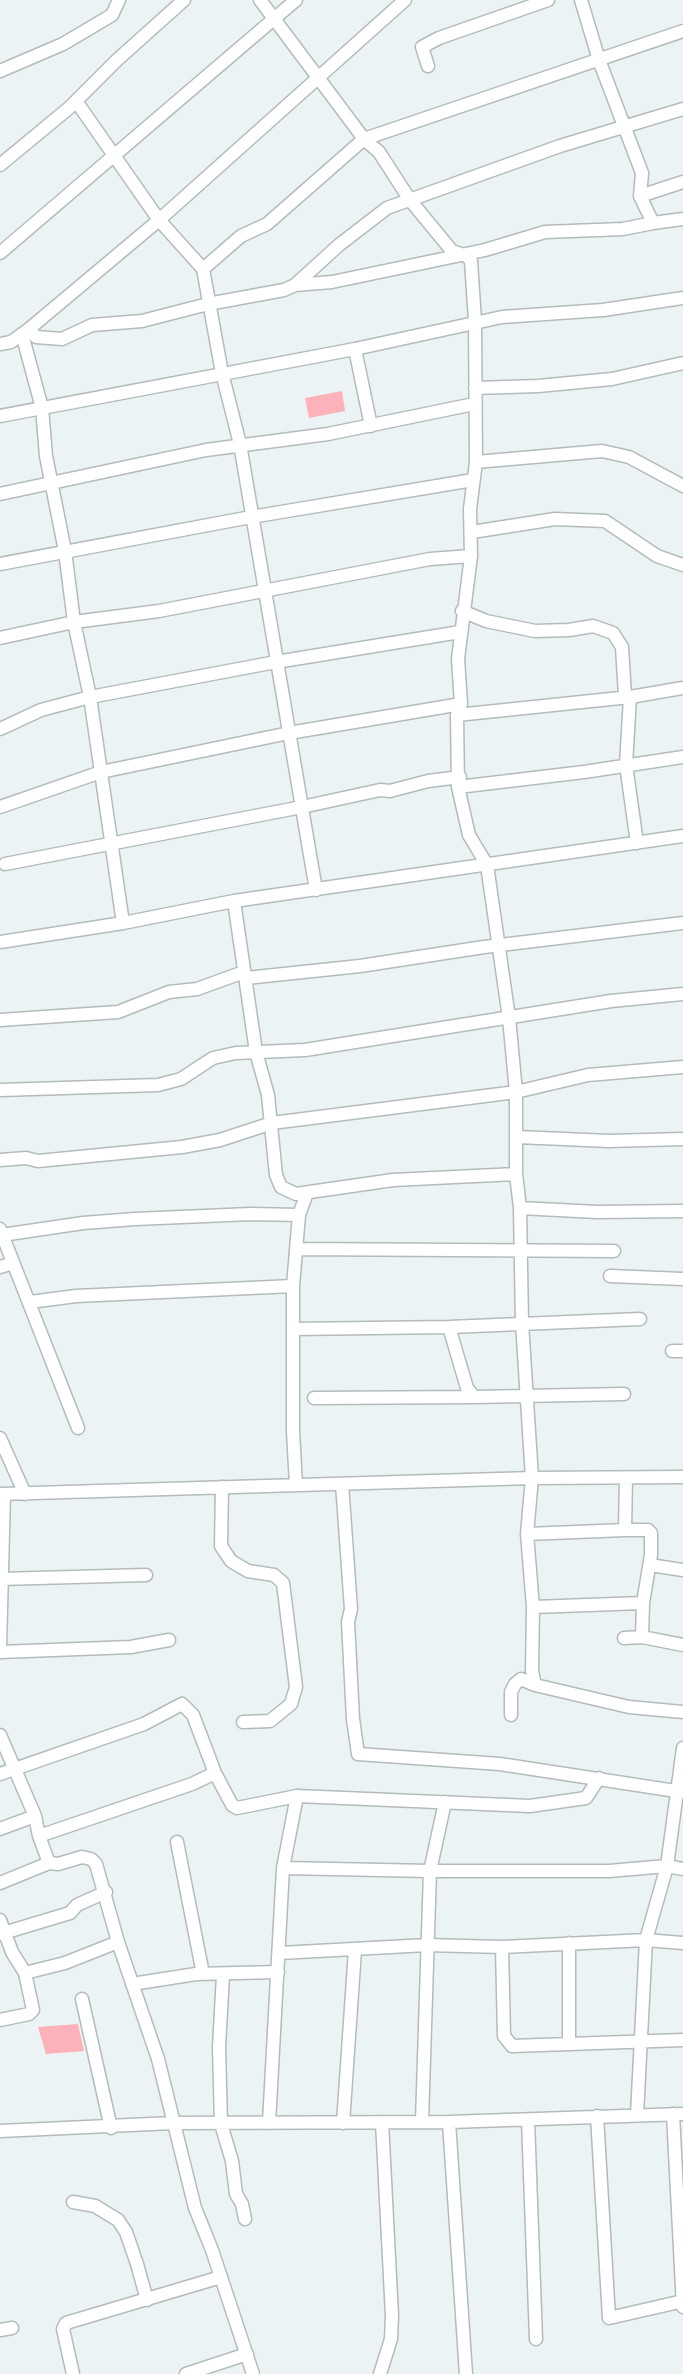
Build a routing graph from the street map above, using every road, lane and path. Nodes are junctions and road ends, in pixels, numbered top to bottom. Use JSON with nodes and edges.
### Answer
{"nodes":[{"id":1,"x":119,"y":0,"type":"edge"},
{"id":2,"x":184,"y":0,"type":"edge"},
{"id":3,"x":260,"y":0,"type":"edge"},
{"id":4,"x":296,"y":0,"type":"edge"},
{"id":5,"x":405,"y":0,"type":"edge"},
{"id":6,"x":548,"y":0,"type":"edge"},
{"id":7,"x":581,"y":0,"type":"edge"},
{"id":8,"x":274,"y":20,"type":"junction"},
{"id":9,"x":683,"y":32,"type":"edge"},
{"id":10,"x":599,"y":60,"type":"junction"},
{"id":11,"x":428,"y":66,"type":"dead end"},
{"id":12,"x":0,"y":72,"type":"edge"},
{"id":13,"x":319,"y":78,"type":"junction"},
{"id":14,"x":76,"y":101,"type":"junction"},
{"id":15,"x":683,"y":109,"type":"edge"},
{"id":16,"x":624,"y":127,"type":"junction"},
{"id":17,"x":364,"y":139,"type":"junction"},
{"id":18,"x":112,"y":155,"type":"junction"},
{"id":19,"x":0,"y":165,"type":"edge"},
{"id":20,"x":683,"y":182,"type":"edge"},
{"id":21,"x":640,"y":196,"type":"junction"},
{"id":22,"x":410,"y":200,"type":"junction"},
{"id":23,"x":683,"y":219,"type":"edge"},
{"id":24,"x":159,"y":220,"type":"junction"},
{"id":25,"x":653,"y":223,"type":"junction"},
{"id":26,"x":0,"y":253,"type":"edge"},
{"id":27,"x":461,"y":254,"type":"junction"},
{"id":28,"x":202,"y":269,"type":"junction"},
{"id":29,"x":295,"y":285,"type":"junction"},
{"id":30,"x":683,"y":298,"type":"edge"},
{"id":31,"x":208,"y":303,"type":"junction"},
{"id":32,"x":475,"y":321,"type":"junction"},
{"id":33,"x":25,"y":331,"type":"junction"},
{"id":34,"x":0,"y":344,"type":"edge"},
{"id":35,"x":355,"y":349,"type":"junction"},
{"id":36,"x":683,"y":363,"type":"edge"},
{"id":37,"x":222,"y":373,"type":"junction"},
{"id":38,"x":475,"y":388,"type":"junction"},
{"id":39,"x":474,"y":404,"type":"junction"},
{"id":40,"x":42,"y":408,"type":"junction"},
{"id":41,"x":0,"y":416,"type":"edge"},
{"id":42,"x":371,"y":426,"type":"junction"},
{"id":43,"x":240,"y":444,"type":"junction"},
{"id":44,"x":476,"y":462,"type":"junction"},
{"id":45,"x":473,"y":480,"type":"junction"},
{"id":46,"x":51,"y":481,"type":"junction"},
{"id":47,"x":683,"y":486,"type":"edge"},
{"id":48,"x":0,"y":494,"type":"edge"},
{"id":49,"x":251,"y":517,"type":"junction"},
{"id":50,"x":472,"y":532,"type":"junction"},
{"id":51,"x":65,"y":551,"type":"junction"},
{"id":52,"x":471,"y":556,"type":"junction"},
{"id":53,"x":0,"y":564,"type":"edge"},
{"id":54,"x":683,"y":566,"type":"edge"},
{"id":55,"x":266,"y":589,"type":"junction"},
{"id":56,"x":462,"y":611,"type":"junction"},
{"id":57,"x":74,"y":622,"type":"junction"},
{"id":58,"x":460,"y":632,"type":"junction"},
{"id":59,"x":0,"y":638,"type":"edge"},
{"id":60,"x":276,"y":662,"type":"junction"},
{"id":61,"x":683,"y":688,"type":"edge"},
{"id":62,"x":628,"y":696,"type":"junction"},
{"id":63,"x":90,"y":697,"type":"junction"},
{"id":64,"x":459,"y":709,"type":"junction"},
{"id":65,"x":0,"y":729,"type":"edge"},
{"id":66,"x":289,"y":733,"type":"junction"},
{"id":67,"x":683,"y":757,"type":"edge"},
{"id":68,"x":626,"y":765,"type":"junction"},
{"id":69,"x":101,"y":772,"type":"junction"},
{"id":70,"x":459,"y":782,"type":"junction"},
{"id":71,"x":0,"y":807,"type":"edge"},
{"id":72,"x":302,"y":807,"type":"junction"},
{"id":73,"x":683,"y":836,"type":"edge"},
{"id":74,"x":637,"y":843,"type":"junction"},
{"id":75,"x":111,"y":844,"type":"junction"},
{"id":76,"x":5,"y":864,"type":"dead end"},
{"id":77,"x":487,"y":865,"type":"junction"},
{"id":78,"x":316,"y":890,"type":"junction"},
{"id":79,"x":234,"y":901,"type":"junction"},
{"id":80,"x":123,"y":923,"type":"junction"},
{"id":81,"x":683,"y":923,"type":"edge"},
{"id":82,"x":0,"y":942,"type":"edge"},
{"id":83,"x":500,"y":946,"type":"junction"},
{"id":84,"x":245,"y":975,"type":"junction"},
{"id":85,"x":683,"y":994,"type":"edge"},
{"id":86,"x":509,"y":1018,"type":"junction"},
{"id":87,"x":0,"y":1020,"type":"edge"},
{"id":88,"x":256,"y":1052,"type":"junction"},
{"id":89,"x":683,"y":1067,"type":"edge"},
{"id":90,"x":0,"y":1090,"type":"edge"},
{"id":91,"x":516,"y":1092,"type":"junction"},
{"id":92,"x":272,"y":1123,"type":"junction"},
{"id":93,"x":518,"y":1137,"type":"junction"},
{"id":94,"x":683,"y":1139,"type":"edge"},
{"id":95,"x":0,"y":1160,"type":"edge"},
{"id":96,"x":516,"y":1174,"type":"junction"},
{"id":97,"x":307,"y":1193,"type":"junction"},
{"id":98,"x":520,"y":1208,"type":"junction"},
{"id":99,"x":683,"y":1211,"type":"edge"},
{"id":100,"x":299,"y":1215,"type":"junction"},
{"id":101,"x":1,"y":1232,"type":"edge"},
{"id":102,"x":296,"y":1249,"type":"junction"},
{"id":103,"x":614,"y":1251,"type":"dead end"},
{"id":104,"x":521,"y":1252,"type":"junction"},
{"id":105,"x":13,"y":1263,"type":"junction"},
{"id":106,"x":0,"y":1267,"type":"edge"},
{"id":107,"x":610,"y":1276,"type":"dead end"},
{"id":108,"x":683,"y":1279,"type":"edge"},
{"id":109,"x":293,"y":1286,"type":"junction"},
{"id":110,"x":30,"y":1302,"type":"junction"},
{"id":111,"x":640,"y":1319,"type":"dead end"},
{"id":112,"x":522,"y":1323,"type":"junction"},
{"id":113,"x":449,"y":1327,"type":"junction"},
{"id":114,"x":293,"y":1329,"type":"junction"},
{"id":115,"x":624,"y":1394,"type":"dead end"},
{"id":116,"x":525,"y":1395,"type":"junction"},
{"id":117,"x":474,"y":1397,"type":"junction"},
{"id":118,"x":314,"y":1398,"type":"dead end"},
{"id":119,"x":78,"y":1428,"type":"dead end"},
{"id":120,"x":0,"y":1438,"type":"edge"},
{"id":121,"x":683,"y":1477,"type":"edge"},
{"id":122,"x":532,"y":1478,"type":"junction"},
{"id":123,"x":626,"y":1478,"type":"junction"},
{"id":124,"x":342,"y":1484,"type":"junction"},
{"id":125,"x":296,"y":1485,"type":"junction"},
{"id":126,"x":222,"y":1487,"type":"junction"},
{"id":127,"x":2,"y":1494,"type":"edge"},
{"id":128,"x":25,"y":1494,"type":"junction"},
{"id":129,"x":625,"y":1530,"type":"junction"},
{"id":130,"x":527,"y":1534,"type":"junction"},
{"id":131,"x":650,"y":1566,"type":"junction"},
{"id":132,"x":683,"y":1570,"type":"edge"},
{"id":133,"x":146,"y":1575,"type":"dead end"},
{"id":134,"x":1,"y":1579,"type":"edge"},
{"id":135,"x":643,"y":1603,"type":"junction"},
{"id":136,"x":533,"y":1607,"type":"junction"},
{"id":137,"x":642,"y":1637,"type":"junction"},
{"id":138,"x":624,"y":1638,"type":"dead end"},
{"id":139,"x":169,"y":1640,"type":"dead end"},
{"id":140,"x":683,"y":1645,"type":"edge"},
{"id":141,"x":0,"y":1650,"type":"edge"},
{"id":142,"x":535,"y":1685,"type":"junction"},
{"id":143,"x":683,"y":1712,"type":"edge"},
{"id":144,"x":511,"y":1715,"type":"dead end"},
{"id":145,"x":243,"y":1722,"type":"dead end"},
{"id":146,"x":0,"y":1735,"type":"edge"},
{"id":147,"x":683,"y":1748,"type":"edge"},
{"id":148,"x":14,"y":1770,"type":"junction"},
{"id":149,"x":214,"y":1773,"type":"junction"},
{"id":150,"x":0,"y":1774,"type":"edge"},
{"id":151,"x":599,"y":1778,"type":"junction"},
{"id":152,"x":680,"y":1791,"type":"edge"},
{"id":153,"x":297,"y":1796,"type":"junction"},
{"id":154,"x":445,"y":1802,"type":"junction"},
{"id":155,"x":35,"y":1816,"type":"junction"},
{"id":156,"x":0,"y":1829,"type":"edge"},
{"id":157,"x":39,"y":1836,"type":"junction"},
{"id":158,"x":177,"y":1842,"type":"dead end"},
{"id":159,"x":49,"y":1863,"type":"junction"},
{"id":160,"x":667,"y":1866,"type":"junction"},
{"id":161,"x":284,"y":1868,"type":"junction"},
{"id":162,"x":683,"y":1869,"type":"edge"},
{"id":163,"x":430,"y":1871,"type":"junction"},
{"id":164,"x":0,"y":1883,"type":"edge"},
{"id":165,"x":106,"y":1892,"type":"junction"},
{"id":166,"x":1,"y":1929,"type":"edge"},
{"id":167,"x":646,"y":1940,"type":"junction"},
{"id":168,"x":118,"y":1942,"type":"junction"},
{"id":169,"x":569,"y":1943,"type":"junction"},
{"id":170,"x":683,"y":1943,"type":"edge"},
{"id":171,"x":427,"y":1945,"type":"junction"},
{"id":172,"x":502,"y":1947,"type":"junction"},
{"id":173,"x":355,"y":1950,"type":"junction"},
{"id":174,"x":280,"y":1953,"type":"junction"},
{"id":175,"x":278,"y":1972,"type":"junction"},
{"id":176,"x":25,"y":1973,"type":"junction"},
{"id":177,"x":203,"y":1974,"type":"junction"},
{"id":178,"x":223,"y":1974,"type":"junction"},
{"id":179,"x":132,"y":1984,"type":"junction"},
{"id":180,"x":82,"y":1999,"type":"dead end"},
{"id":181,"x":0,"y":2020,"type":"edge"},
{"id":182,"x":640,"y":2040,"type":"junction"},
{"id":183,"x":683,"y":2040,"type":"edge"},
{"id":184,"x":569,"y":2043,"type":"junction"},
{"id":185,"x":678,"y":2114,"type":"edge"},
{"id":186,"x":637,"y":2115,"type":"junction"},
{"id":187,"x":597,"y":2116,"type":"junction"},
{"id":188,"x":528,"y":2120,"type":"junction"},
{"id":189,"x":422,"y":2121,"type":"junction"},
{"id":190,"x":382,"y":2122,"type":"junction"},
{"id":191,"x":449,"y":2122,"type":"junction"},
{"id":192,"x":268,"y":2123,"type":"junction"},
{"id":193,"x":343,"y":2123,"type":"junction"},
{"id":194,"x":173,"y":2124,"type":"junction"},
{"id":195,"x":221,"y":2124,"type":"junction"},
{"id":196,"x":111,"y":2128,"type":"junction"},
{"id":197,"x":0,"y":2131,"type":"edge"},
{"id":198,"x":73,"y":2202,"type":"dead end"},
{"id":199,"x":245,"y":2219,"type":"dead end"},
{"id":200,"x":221,"y":2277,"type":"junction"},
{"id":201,"x":147,"y":2300,"type":"junction"},
{"id":202,"x":683,"y":2301,"type":"edge"},
{"id":203,"x":683,"y":2308,"type":"edge"},
{"id":204,"x":536,"y":2339,"type":"dead end"},
{"id":205,"x":247,"y":2354,"type":"junction"},
{"id":206,"x":73,"y":2374,"type":"edge"},
{"id":207,"x":186,"y":2374,"type":"edge"},
{"id":208,"x":253,"y":2374,"type":"edge"},
{"id":209,"x":380,"y":2374,"type":"edge"},
{"id":210,"x":466,"y":2374,"type":"edge"}],
"edges":[{"from":1,"to":12,"type":"street"},
{"from":2,"to":14,"type":"street"},
{"from":3,"to":8,"type":"street"},
{"from":4,"to":8,"type":"street"},
{"from":5,"to":13,"type":"street"},
{"from":6,"to":11,"type":"street"},
{"from":7,"to":10,"type":"street"},
{"from":8,"to":13,"type":"street"},
{"from":8,"to":18,"type":"street"},
{"from":9,"to":10,"type":"street"},
{"from":10,"to":16,"type":"street"},
{"from":10,"to":17,"type":"street"},
{"from":13,"to":17,"type":"street"},
{"from":13,"to":24,"type":"street"},
{"from":14,"to":18,"type":"street"},
{"from":14,"to":19,"type":"street"},
{"from":15,"to":16,"type":"street"},
{"from":16,"to":21,"type":"street"},
{"from":16,"to":22,"type":"street"},
{"from":17,"to":22,"type":"street"},
{"from":17,"to":28,"type":"street"},
{"from":18,"to":24,"type":"street"},
{"from":18,"to":26,"type":"street"},
{"from":20,"to":21,"type":"street"},
{"from":21,"to":25,"type":"street"},
{"from":22,"to":27,"type":"street"},
{"from":22,"to":29,"type":"street"},
{"from":23,"to":25,"type":"street"},
{"from":24,"to":28,"type":"street"},
{"from":24,"to":33,"type":"street"},
{"from":25,"to":27,"type":"street"},
{"from":27,"to":29,"type":"street"},
{"from":27,"to":32,"type":"street"},
{"from":28,"to":31,"type":"street"},
{"from":29,"to":31,"type":"street"},
{"from":30,"to":32,"type":"street"},
{"from":31,"to":33,"type":"street"},
{"from":31,"to":37,"type":"street"},
{"from":32,"to":35,"type":"street"},
{"from":32,"to":38,"type":"street"},
{"from":33,"to":34,"type":"street"},
{"from":33,"to":40,"type":"street"},
{"from":35,"to":37,"type":"street"},
{"from":35,"to":42,"type":"street"},
{"from":36,"to":38,"type":"street"},
{"from":37,"to":40,"type":"street"},
{"from":37,"to":43,"type":"street"},
{"from":38,"to":39,"type":"street"},
{"from":39,"to":42,"type":"street"},
{"from":39,"to":44,"type":"street"},
{"from":40,"to":41,"type":"street"},
{"from":40,"to":46,"type":"street"},
{"from":42,"to":43,"type":"street"},
{"from":43,"to":46,"type":"street"},
{"from":43,"to":49,"type":"street"},
{"from":44,"to":45,"type":"street"},
{"from":44,"to":47,"type":"street"},
{"from":45,"to":49,"type":"street"},
{"from":45,"to":50,"type":"street"},
{"from":46,"to":48,"type":"street"},
{"from":46,"to":51,"type":"street"},
{"from":49,"to":51,"type":"street"},
{"from":49,"to":55,"type":"street"},
{"from":50,"to":52,"type":"street"},
{"from":50,"to":54,"type":"street"},
{"from":51,"to":53,"type":"street"},
{"from":51,"to":57,"type":"street"},
{"from":52,"to":55,"type":"street"},
{"from":52,"to":56,"type":"street"},
{"from":55,"to":57,"type":"street"},
{"from":55,"to":60,"type":"street"},
{"from":56,"to":58,"type":"street"},
{"from":56,"to":62,"type":"street"},
{"from":57,"to":59,"type":"street"},
{"from":57,"to":63,"type":"street"},
{"from":58,"to":60,"type":"street"},
{"from":58,"to":64,"type":"street"},
{"from":60,"to":63,"type":"street"},
{"from":60,"to":66,"type":"street"},
{"from":61,"to":62,"type":"street"},
{"from":62,"to":64,"type":"street"},
{"from":62,"to":68,"type":"street"},
{"from":63,"to":65,"type":"street"},
{"from":63,"to":69,"type":"street"},
{"from":64,"to":66,"type":"street"},
{"from":64,"to":70,"type":"street"},
{"from":66,"to":69,"type":"street"},
{"from":66,"to":72,"type":"street"},
{"from":67,"to":68,"type":"street"},
{"from":68,"to":70,"type":"street"},
{"from":68,"to":74,"type":"street"},
{"from":69,"to":71,"type":"street"},
{"from":69,"to":75,"type":"street"},
{"from":70,"to":72,"type":"street"},
{"from":70,"to":77,"type":"street"},
{"from":72,"to":75,"type":"street"},
{"from":72,"to":78,"type":"street"},
{"from":73,"to":74,"type":"street"},
{"from":74,"to":77,"type":"street"},
{"from":75,"to":76,"type":"street"},
{"from":75,"to":80,"type":"street"},
{"from":77,"to":78,"type":"street"},
{"from":77,"to":83,"type":"street"},
{"from":78,"to":79,"type":"street"},
{"from":79,"to":80,"type":"street"},
{"from":79,"to":84,"type":"street"},
{"from":80,"to":82,"type":"street"},
{"from":81,"to":83,"type":"street"},
{"from":83,"to":84,"type":"street"},
{"from":83,"to":86,"type":"street"},
{"from":84,"to":87,"type":"street"},
{"from":84,"to":88,"type":"street"},
{"from":85,"to":86,"type":"street"},
{"from":86,"to":88,"type":"street"},
{"from":86,"to":91,"type":"street"},
{"from":88,"to":90,"type":"street"},
{"from":88,"to":92,"type":"street"},
{"from":89,"to":91,"type":"street"},
{"from":91,"to":92,"type":"street"},
{"from":91,"to":93,"type":"street"},
{"from":92,"to":95,"type":"street"},
{"from":92,"to":97,"type":"street"},
{"from":93,"to":94,"type":"street"},
{"from":93,"to":96,"type":"street"},
{"from":96,"to":97,"type":"street"},
{"from":96,"to":98,"type":"street"},
{"from":97,"to":100,"type":"street"},
{"from":98,"to":99,"type":"street"},
{"from":98,"to":104,"type":"street"},
{"from":100,"to":101,"type":"street"},
{"from":100,"to":102,"type":"street"},
{"from":101,"to":105,"type":"street"},
{"from":102,"to":104,"type":"street"},
{"from":102,"to":109,"type":"street"},
{"from":103,"to":104,"type":"street"},
{"from":104,"to":112,"type":"street"},
{"from":105,"to":106,"type":"street"},
{"from":105,"to":110,"type":"street"},
{"from":107,"to":108,"type":"street"},
{"from":109,"to":110,"type":"street"},
{"from":109,"to":114,"type":"street"},
{"from":110,"to":119,"type":"street"},
{"from":111,"to":112,"type":"street"},
{"from":112,"to":113,"type":"street"},
{"from":112,"to":116,"type":"street"},
{"from":113,"to":114,"type":"street"},
{"from":113,"to":117,"type":"street"},
{"from":114,"to":125,"type":"street"},
{"from":115,"to":116,"type":"street"},
{"from":116,"to":117,"type":"street"},
{"from":116,"to":122,"type":"street"},
{"from":117,"to":118,"type":"street"},
{"from":120,"to":128,"type":"street"},
{"from":121,"to":123,"type":"street"},
{"from":122,"to":123,"type":"street"},
{"from":122,"to":124,"type":"street"},
{"from":122,"to":130,"type":"street"},
{"from":123,"to":129,"type":"street"},
{"from":124,"to":125,"type":"street"},
{"from":124,"to":151,"type":"street"},
{"from":125,"to":126,"type":"street"},
{"from":126,"to":128,"type":"street"},
{"from":126,"to":145,"type":"street"},
{"from":127,"to":128,"type":"street"},
{"from":127,"to":134,"type":"street"},
{"from":129,"to":130,"type":"street"},
{"from":129,"to":131,"type":"street"},
{"from":130,"to":136,"type":"street"},
{"from":131,"to":132,"type":"street"},
{"from":131,"to":135,"type":"street"},
{"from":133,"to":134,"type":"street"},
{"from":134,"to":141,"type":"street"},
{"from":135,"to":136,"type":"street"},
{"from":135,"to":137,"type":"street"},
{"from":136,"to":142,"type":"street"},
{"from":137,"to":138,"type":"street"},
{"from":137,"to":140,"type":"street"},
{"from":139,"to":141,"type":"street"},
{"from":142,"to":143,"type":"street"},
{"from":142,"to":144,"type":"street"},
{"from":146,"to":148,"type":"street"},
{"from":147,"to":152,"type":"street"},
{"from":148,"to":149,"type":"street"},
{"from":148,"to":150,"type":"street"},
{"from":148,"to":155,"type":"street"},
{"from":149,"to":153,"type":"street"},
{"from":149,"to":157,"type":"street"},
{"from":151,"to":152,"type":"street"},
{"from":151,"to":154,"type":"street"},
{"from":152,"to":160,"type":"street"},
{"from":153,"to":154,"type":"street"},
{"from":153,"to":161,"type":"street"},
{"from":154,"to":163,"type":"street"},
{"from":155,"to":156,"type":"street"},
{"from":155,"to":157,"type":"street"},
{"from":157,"to":159,"type":"street"},
{"from":158,"to":177,"type":"street"},
{"from":159,"to":164,"type":"street"},
{"from":159,"to":165,"type":"street"},
{"from":160,"to":162,"type":"street"},
{"from":160,"to":163,"type":"street"},
{"from":160,"to":167,"type":"street"},
{"from":161,"to":163,"type":"street"},
{"from":161,"to":174,"type":"street"},
{"from":163,"to":171,"type":"street"},
{"from":165,"to":166,"type":"street"},
{"from":165,"to":168,"type":"street"},
{"from":166,"to":176,"type":"street"},
{"from":167,"to":169,"type":"street"},
{"from":167,"to":170,"type":"street"},
{"from":167,"to":182,"type":"street"},
{"from":168,"to":176,"type":"street"},
{"from":168,"to":179,"type":"street"},
{"from":169,"to":172,"type":"street"},
{"from":169,"to":184,"type":"street"},
{"from":171,"to":172,"type":"street"},
{"from":171,"to":173,"type":"street"},
{"from":171,"to":189,"type":"street"},
{"from":172,"to":184,"type":"street"},
{"from":173,"to":174,"type":"street"},
{"from":173,"to":193,"type":"street"},
{"from":174,"to":175,"type":"street"},
{"from":175,"to":178,"type":"street"},
{"from":175,"to":192,"type":"street"},
{"from":176,"to":181,"type":"street"},
{"from":177,"to":178,"type":"street"},
{"from":177,"to":179,"type":"street"},
{"from":178,"to":195,"type":"street"},
{"from":179,"to":194,"type":"street"},
{"from":180,"to":196,"type":"street"},
{"from":182,"to":183,"type":"street"},
{"from":182,"to":184,"type":"street"},
{"from":182,"to":186,"type":"street"},
{"from":185,"to":186,"type":"street"},
{"from":185,"to":202,"type":"street"},
{"from":186,"to":187,"type":"street"},
{"from":187,"to":188,"type":"street"},
{"from":187,"to":202,"type":"street"},
{"from":188,"to":191,"type":"street"},
{"from":188,"to":204,"type":"street"},
{"from":189,"to":190,"type":"street"},
{"from":189,"to":191,"type":"street"},
{"from":190,"to":193,"type":"street"},
{"from":190,"to":209,"type":"street"},
{"from":191,"to":210,"type":"street"},
{"from":192,"to":193,"type":"street"},
{"from":192,"to":195,"type":"street"},
{"from":194,"to":195,"type":"street"},
{"from":194,"to":196,"type":"street"},
{"from":194,"to":200,"type":"street"},
{"from":195,"to":199,"type":"street"},
{"from":196,"to":197,"type":"street"},
{"from":198,"to":201,"type":"street"},
{"from":200,"to":201,"type":"street"},
{"from":200,"to":205,"type":"street"},
{"from":201,"to":206,"type":"street"},
{"from":202,"to":203,"type":"street"},
{"from":205,"to":207,"type":"street"},
{"from":205,"to":208,"type":"street"}]}
